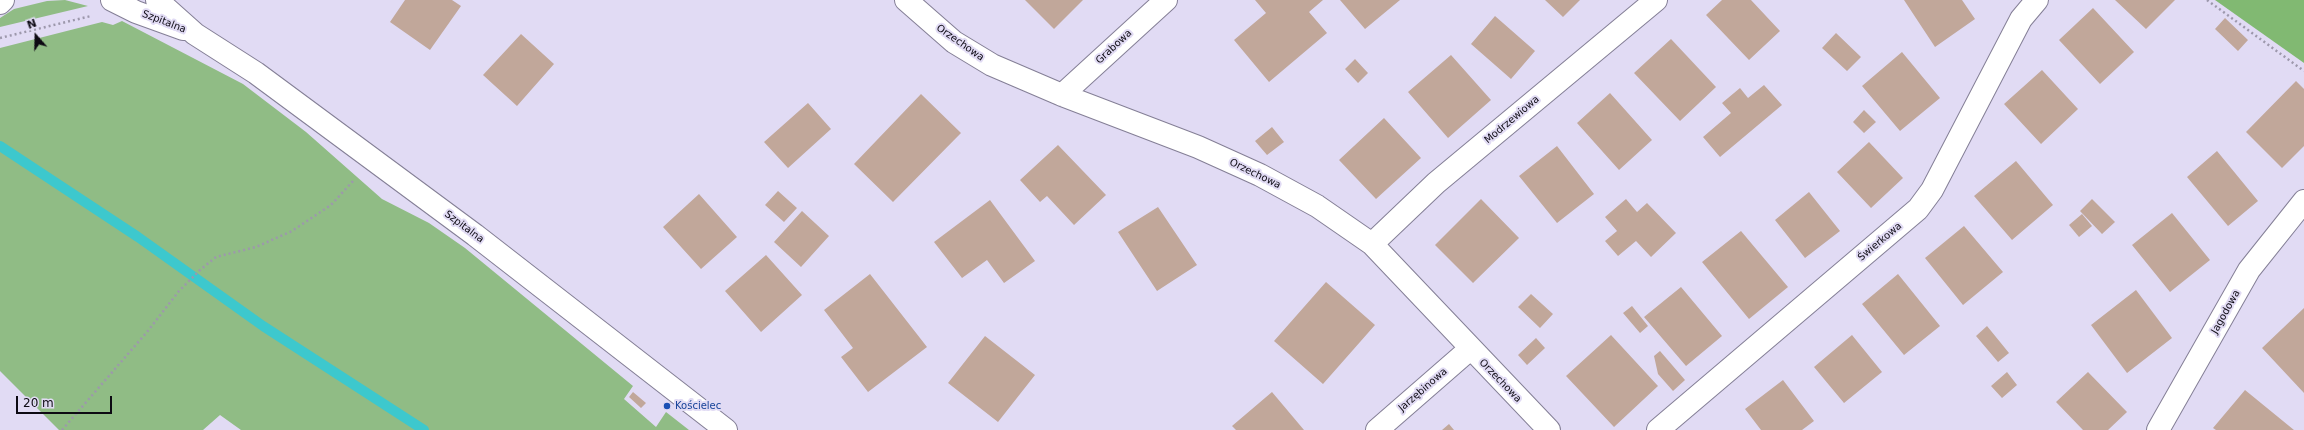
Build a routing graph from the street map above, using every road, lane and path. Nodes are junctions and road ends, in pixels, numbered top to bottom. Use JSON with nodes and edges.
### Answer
{"nodes":[{"id":1,"x":3,"y":0,"type":"edge"},
{"id":2,"x":112,"y":0,"type":"edge"},
{"id":3,"x":157,"y":0,"type":"edge"},
{"id":4,"x":906,"y":0,"type":"edge"},
{"id":5,"x":1166,"y":0,"type":"edge"},
{"id":6,"x":1656,"y":0,"type":"edge"},
{"id":7,"x":2037,"y":0,"type":"edge"},
{"id":8,"x":2207,"y":0,"type":"edge"},
{"id":9,"x":0,"y":3,"type":"edge"},
{"id":10,"x":95,"y":14,"type":"dead end"},
{"id":11,"x":195,"y":34,"type":"junction"},
{"id":12,"x":0,"y":38,"type":"edge"},
{"id":13,"x":2304,"y":71,"type":"edge"},
{"id":14,"x":1062,"y":95,"type":"junction"},
{"id":15,"x":372,"y":160,"type":"junction"},
{"id":16,"x":2304,"y":201,"type":"edge"},
{"id":17,"x":1372,"y":244,"type":"junction"},
{"id":18,"x":1470,"y":349,"type":"junction"},
{"id":19,"x":62,"y":430,"type":"edge"},
{"id":20,"x":726,"y":430,"type":"edge"},
{"id":21,"x":1377,"y":430,"type":"edge"},
{"id":22,"x":1549,"y":430,"type":"edge"},
{"id":23,"x":1658,"y":430,"type":"edge"},
{"id":24,"x":2158,"y":430,"type":"edge"}],
"edges":[{"from":1,"to":9,"type":"street"},
{"from":2,"to":11,"type":"street","name":"Szpitalna"},
{"from":3,"to":11,"type":"street","name":"Szpitalna"},
{"from":4,"to":14,"type":"street","name":"Orzechowa"},
{"from":5,"to":14,"type":"street","name":"Grabowa"},
{"from":6,"to":17,"type":"street","name":"Modrzewiowa"},
{"from":7,"to":23,"type":"street","name":"Świerkowa"},
{"from":8,"to":13,"type":"path"},
{"from":10,"to":12,"type":"path"},
{"from":11,"to":15,"type":"street","name":"Szpitalna"},
{"from":14,"to":17,"type":"street","name":"Orzechowa"},
{"from":15,"to":19,"type":"path"},
{"from":15,"to":20,"type":"street","name":"Szpitalna"},
{"from":16,"to":24,"type":"street","name":"Jagodowa"},
{"from":17,"to":18,"type":"street","name":"Orzechowa"},
{"from":18,"to":21,"type":"street","name":"Jarzębinowa"},
{"from":18,"to":22,"type":"street","name":"Orzechowa"}]}
